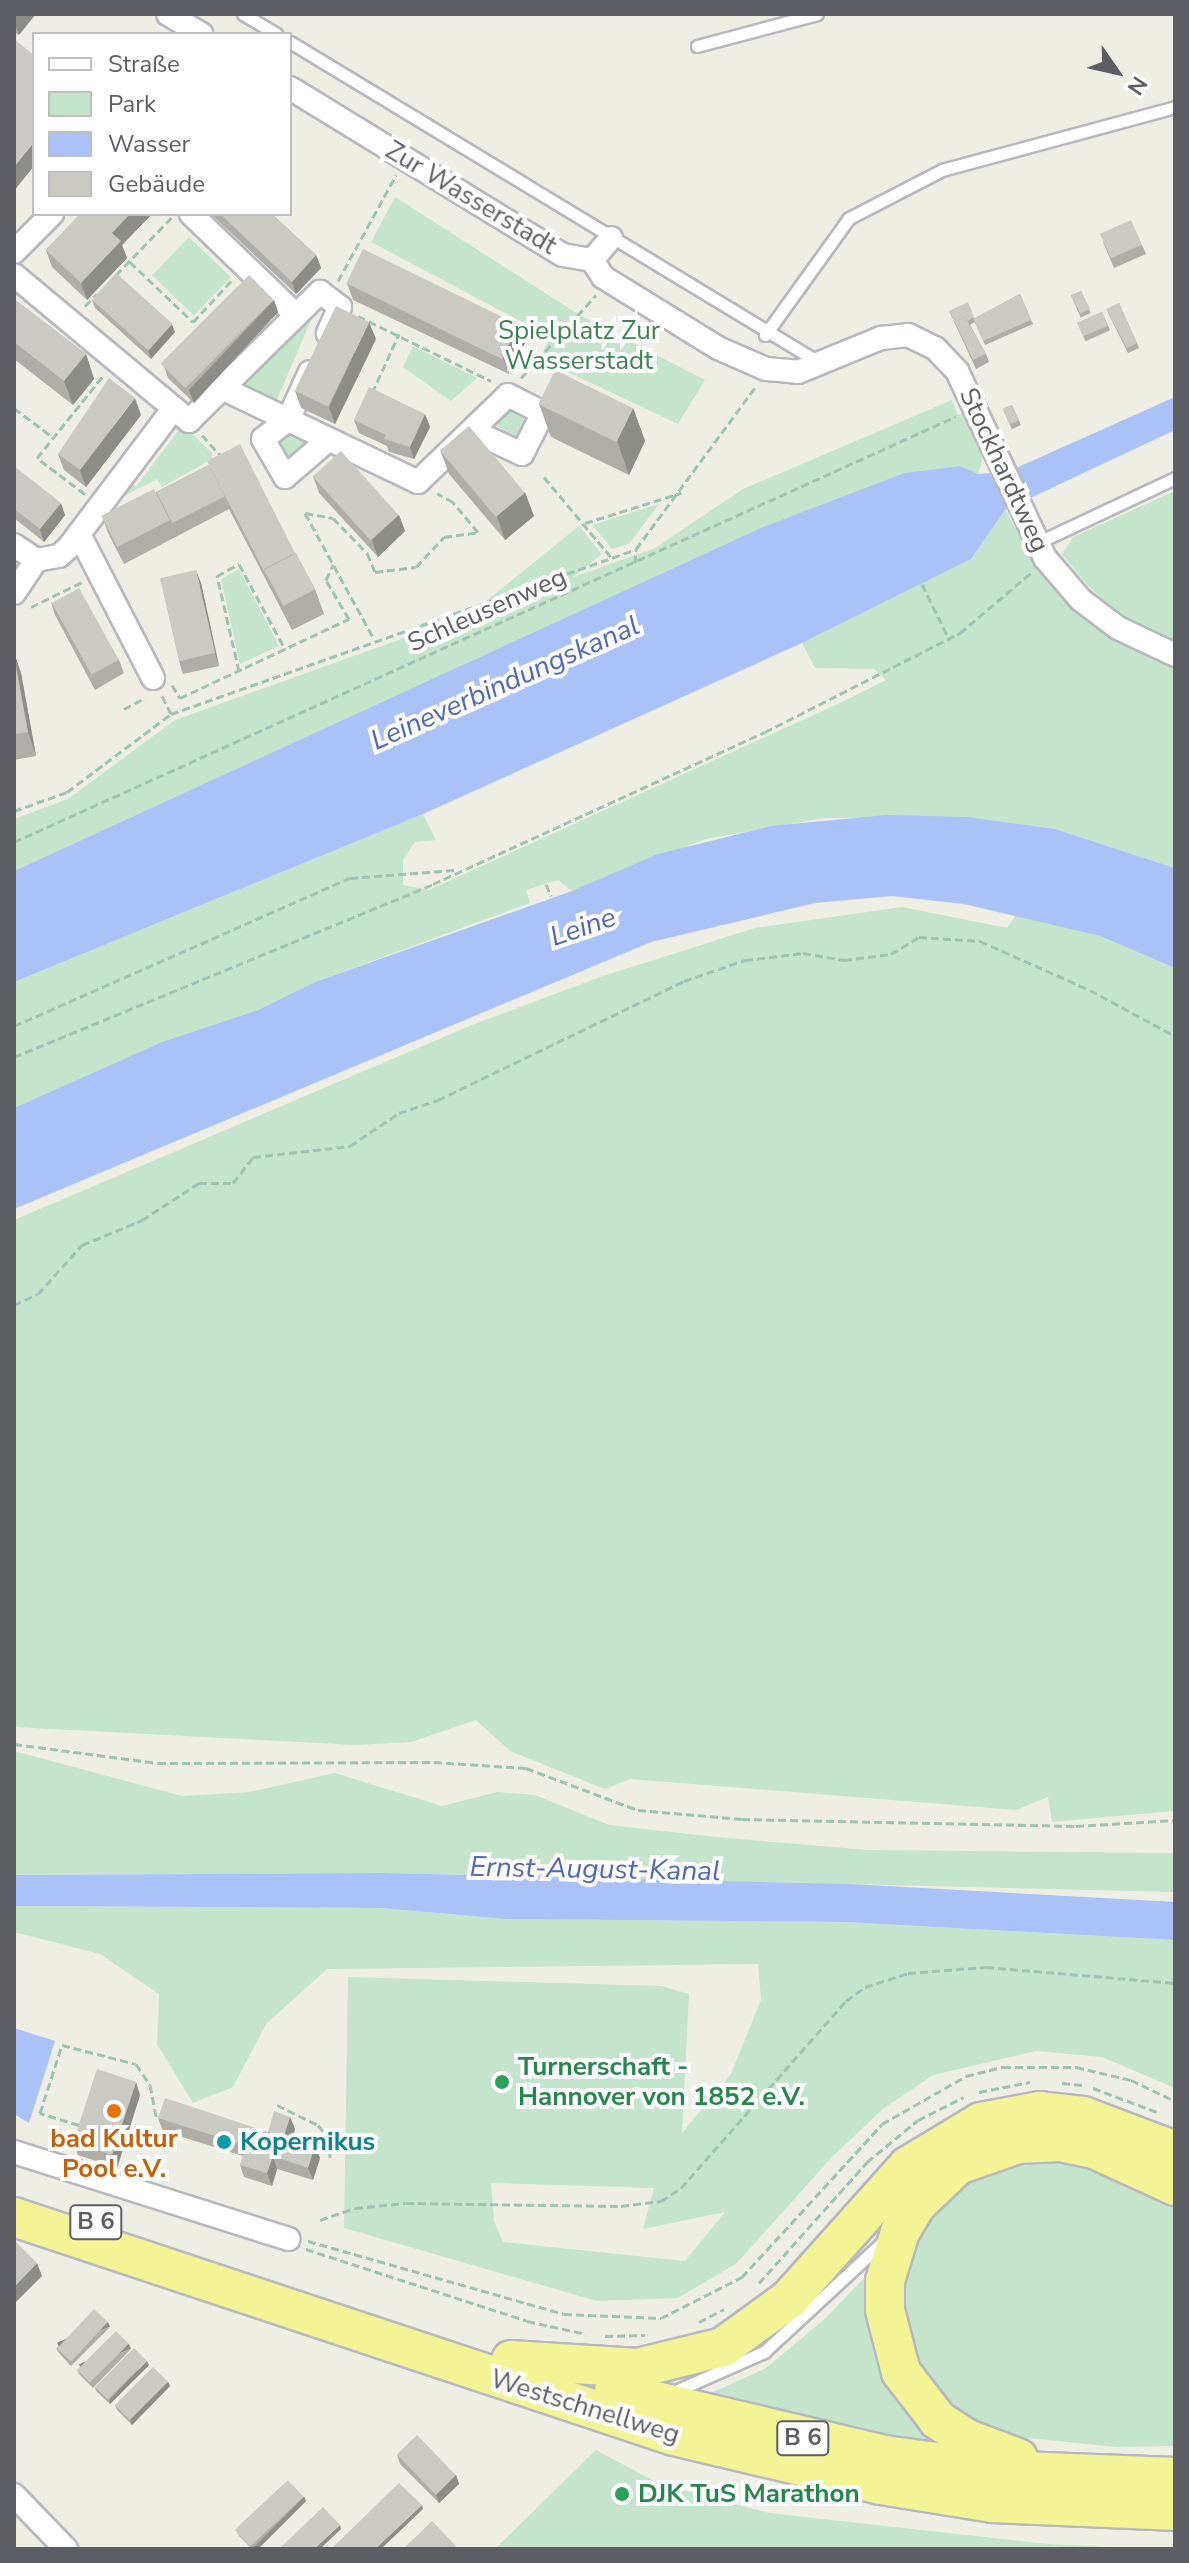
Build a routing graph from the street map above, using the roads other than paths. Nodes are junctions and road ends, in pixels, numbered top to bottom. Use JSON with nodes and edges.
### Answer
{"nodes":[{"id":1,"x":168,"y":14,"type":"edge"},
{"id":2,"x":243,"y":14,"type":"edge"},
{"id":3,"x":817,"y":14,"type":"edge"},
{"id":4,"x":198,"y":32,"type":"edge"},
{"id":5,"x":273,"y":32,"type":"edge"},
{"id":6,"x":292,"y":43,"type":"edge"},
{"id":7,"x":697,"y":46,"type":"dead end"},
{"id":8,"x":292,"y":89,"type":"edge"},
{"id":9,"x":1175,"y":107,"type":"edge"},
{"id":10,"x":50,"y":216,"type":"edge"},
{"id":11,"x":193,"y":216,"type":"edge"},
{"id":12,"x":611,"y":238,"type":"junction"},
{"id":13,"x":14,"y":252,"type":"edge"},
{"id":14,"x":592,"y":260,"type":"junction"},
{"id":15,"x":14,"y":275,"type":"edge"},
{"id":16,"x":295,"y":314,"type":"junction"},
{"id":17,"x":765,"y":335,"type":"junction"},
{"id":18,"x":823,"y":365,"type":"junction"},
{"id":19,"x":226,"y":390,"type":"junction"},
{"id":20,"x":182,"y":415,"type":"junction"},
{"id":21,"x":288,"y":420,"type":"junction"},
{"id":22,"x":473,"y":431,"type":"junction"},
{"id":23,"x":328,"y":440,"type":"junction"},
{"id":24,"x":1175,"y":478,"type":"edge"},
{"id":25,"x":79,"y":534,"type":"junction"},
{"id":26,"x":14,"y":545,"type":"edge"},
{"id":27,"x":1040,"y":550,"type":"junction"},
{"id":28,"x":36,"y":560,"type":"junction"},
{"id":29,"x":21,"y":600,"type":"edge"},
{"id":30,"x":1175,"y":655,"type":"edge"},
{"id":31,"x":149,"y":681,"type":"road end"},
{"id":32,"x":1175,"y":2151,"type":"edge"},
{"id":33,"x":14,"y":2152,"type":"edge"},
{"id":34,"x":1175,"y":2186,"type":"edge"},
{"id":35,"x":14,"y":2195,"type":"edge"},
{"id":36,"x":14,"y":2217,"type":"edge"},
{"id":37,"x":900,"y":2232,"type":"junction"},
{"id":38,"x":289,"y":2239,"type":"road end"},
{"id":39,"x":511,"y":2360,"type":"junction"},
{"id":40,"x":645,"y":2400,"type":"junction"},
{"id":41,"x":1103,"y":2475,"type":"junction"},
{"id":42,"x":1175,"y":2477,"type":"edge"},
{"id":43,"x":14,"y":2495,"type":"edge"},
{"id":44,"x":1175,"y":2511,"type":"edge"},
{"id":45,"x":66,"y":2549,"type":"edge"}],
"edges":[{"from":1,"to":4,"type":"street"},
{"from":2,"to":5,"type":"lane"},
{"from":3,"to":7,"type":"lane"},
{"from":6,"to":12,"type":"lane"},
{"from":8,"to":14,"type":"street","name":"Zur Wasserstadt"},
{"from":9,"to":17,"type":"lane"},
{"from":10,"to":13,"type":"street"},
{"from":11,"to":16,"type":"street"},
{"from":12,"to":14,"type":"street"},
{"from":12,"to":17,"type":"lane"},
{"from":14,"to":18,"type":"street","name":"Zur Wasserstadt"},
{"from":15,"to":20,"type":"street"},
{"from":16,"to":19,"type":"street"},
{"from":16,"to":21,"type":"street"},
{"from":17,"to":18,"type":"lane"},
{"from":18,"to":27,"type":"street","name":"Stockhardtweg"},
{"from":19,"to":20,"type":"street"},
{"from":19,"to":21,"type":"street"},
{"from":20,"to":25,"type":"street"},
{"from":21,"to":23,"type":"street"},
{"from":21,"to":23,"type":"street"},
{"from":22,"to":22,"type":"street"},
{"from":22,"to":23,"type":"street"},
{"from":24,"to":27,"type":"lane"},
{"from":25,"to":28,"type":"street"},
{"from":25,"to":31,"type":"street"},
{"from":26,"to":28,"type":"street"},
{"from":27,"to":30,"type":"street","name":"Stockhardtweg"},
{"from":28,"to":29,"type":"street"},
{"from":32,"to":39,"type":"highway"},
{"from":33,"to":38,"type":"street"},
{"from":34,"to":37,"type":"highway"},
{"from":35,"to":39,"type":"highway","name":"Westschnellweg","number":"B 6"},
{"from":36,"to":44,"type":"highway","name":"Westschnellweg","number":"B 6"},
{"from":37,"to":40,"type":"lane"},
{"from":37,"to":41,"type":"highway"},
{"from":39,"to":40,"type":"highway","name":"Westschnellweg","number":"B 6"},
{"from":40,"to":41,"type":"highway","name":"Westschnellweg","number":"B 6"},
{"from":41,"to":42,"type":"highway","name":"Westschnellweg","number":"B 6"},
{"from":43,"to":45,"type":"street"}]}
